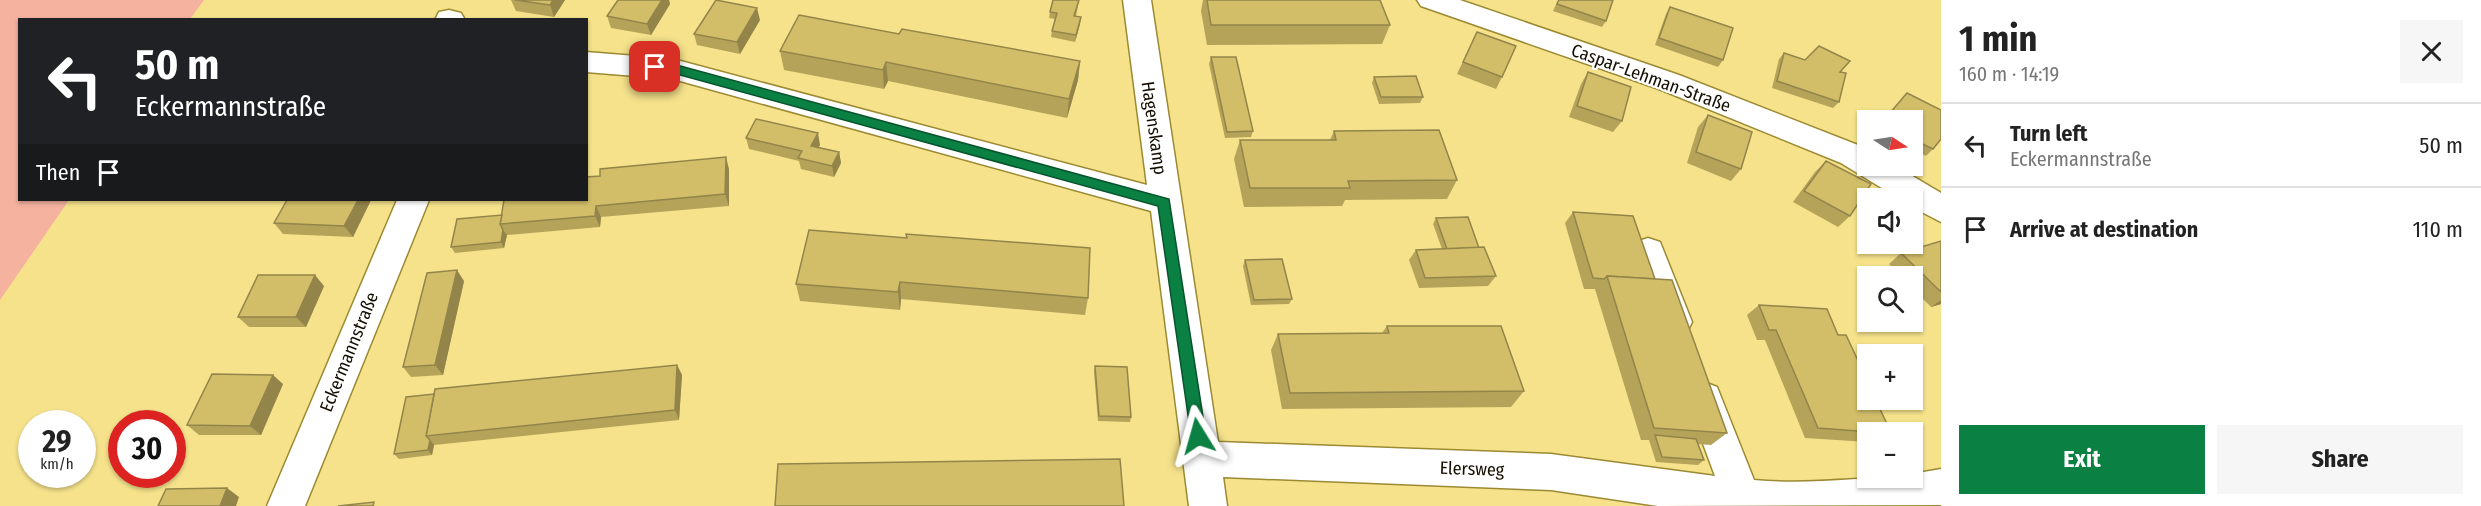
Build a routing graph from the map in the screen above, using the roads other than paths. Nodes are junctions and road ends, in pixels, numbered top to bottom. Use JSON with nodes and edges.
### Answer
{"nodes":[{"id":1,"x":1137,"y":0,"type":"edge"},
{"id":2,"x":1431,"y":0,"type":"edge"},
{"id":3,"x":588,"y":62,"type":"edge"},
{"id":4,"x":1857,"y":158,"type":"edge"},
{"id":5,"x":1886,"y":176,"type":"edge"},
{"id":6,"x":413,"y":201,"type":"edge"},
{"id":7,"x":1164,"y":202,"type":"junction"},
{"id":8,"x":1941,"y":209,"type":"edge"},
{"id":9,"x":1648,"y":251,"type":"edge"},
{"id":10,"x":1202,"y":459,"type":"junction"},
{"id":11,"x":1941,"y":487,"type":"edge"},
{"id":12,"x":1742,"y":496,"type":"junction"},
{"id":13,"x":1785,"y":503,"type":"edge"},
{"id":14,"x":286,"y":506,"type":"edge"},
{"id":15,"x":1208,"y":506,"type":"edge"}],
"edges":[{"from":1,"to":7,"type":"street","name":"Hagenskamp"},
{"from":2,"to":4,"type":"street","name":"Caspar-Lehman-Straße"},
{"from":3,"to":7,"type":"street"},
{"from":5,"to":8,"type":"street","name":"Caspar-Lehman-Straße"},
{"from":6,"to":14,"type":"street","name":"Eckermannstraße"},
{"from":7,"to":10,"type":"street","name":"Hagenskamp"},
{"from":9,"to":12,"type":"street"},
{"from":10,"to":12,"type":"street","name":"Elersweg"},
{"from":10,"to":15,"type":"street","name":"Hagenskamp"},
{"from":11,"to":13,"type":"street","name":"Elersweg"},
{"from":12,"to":13,"type":"street","name":"Elersweg"}]}
